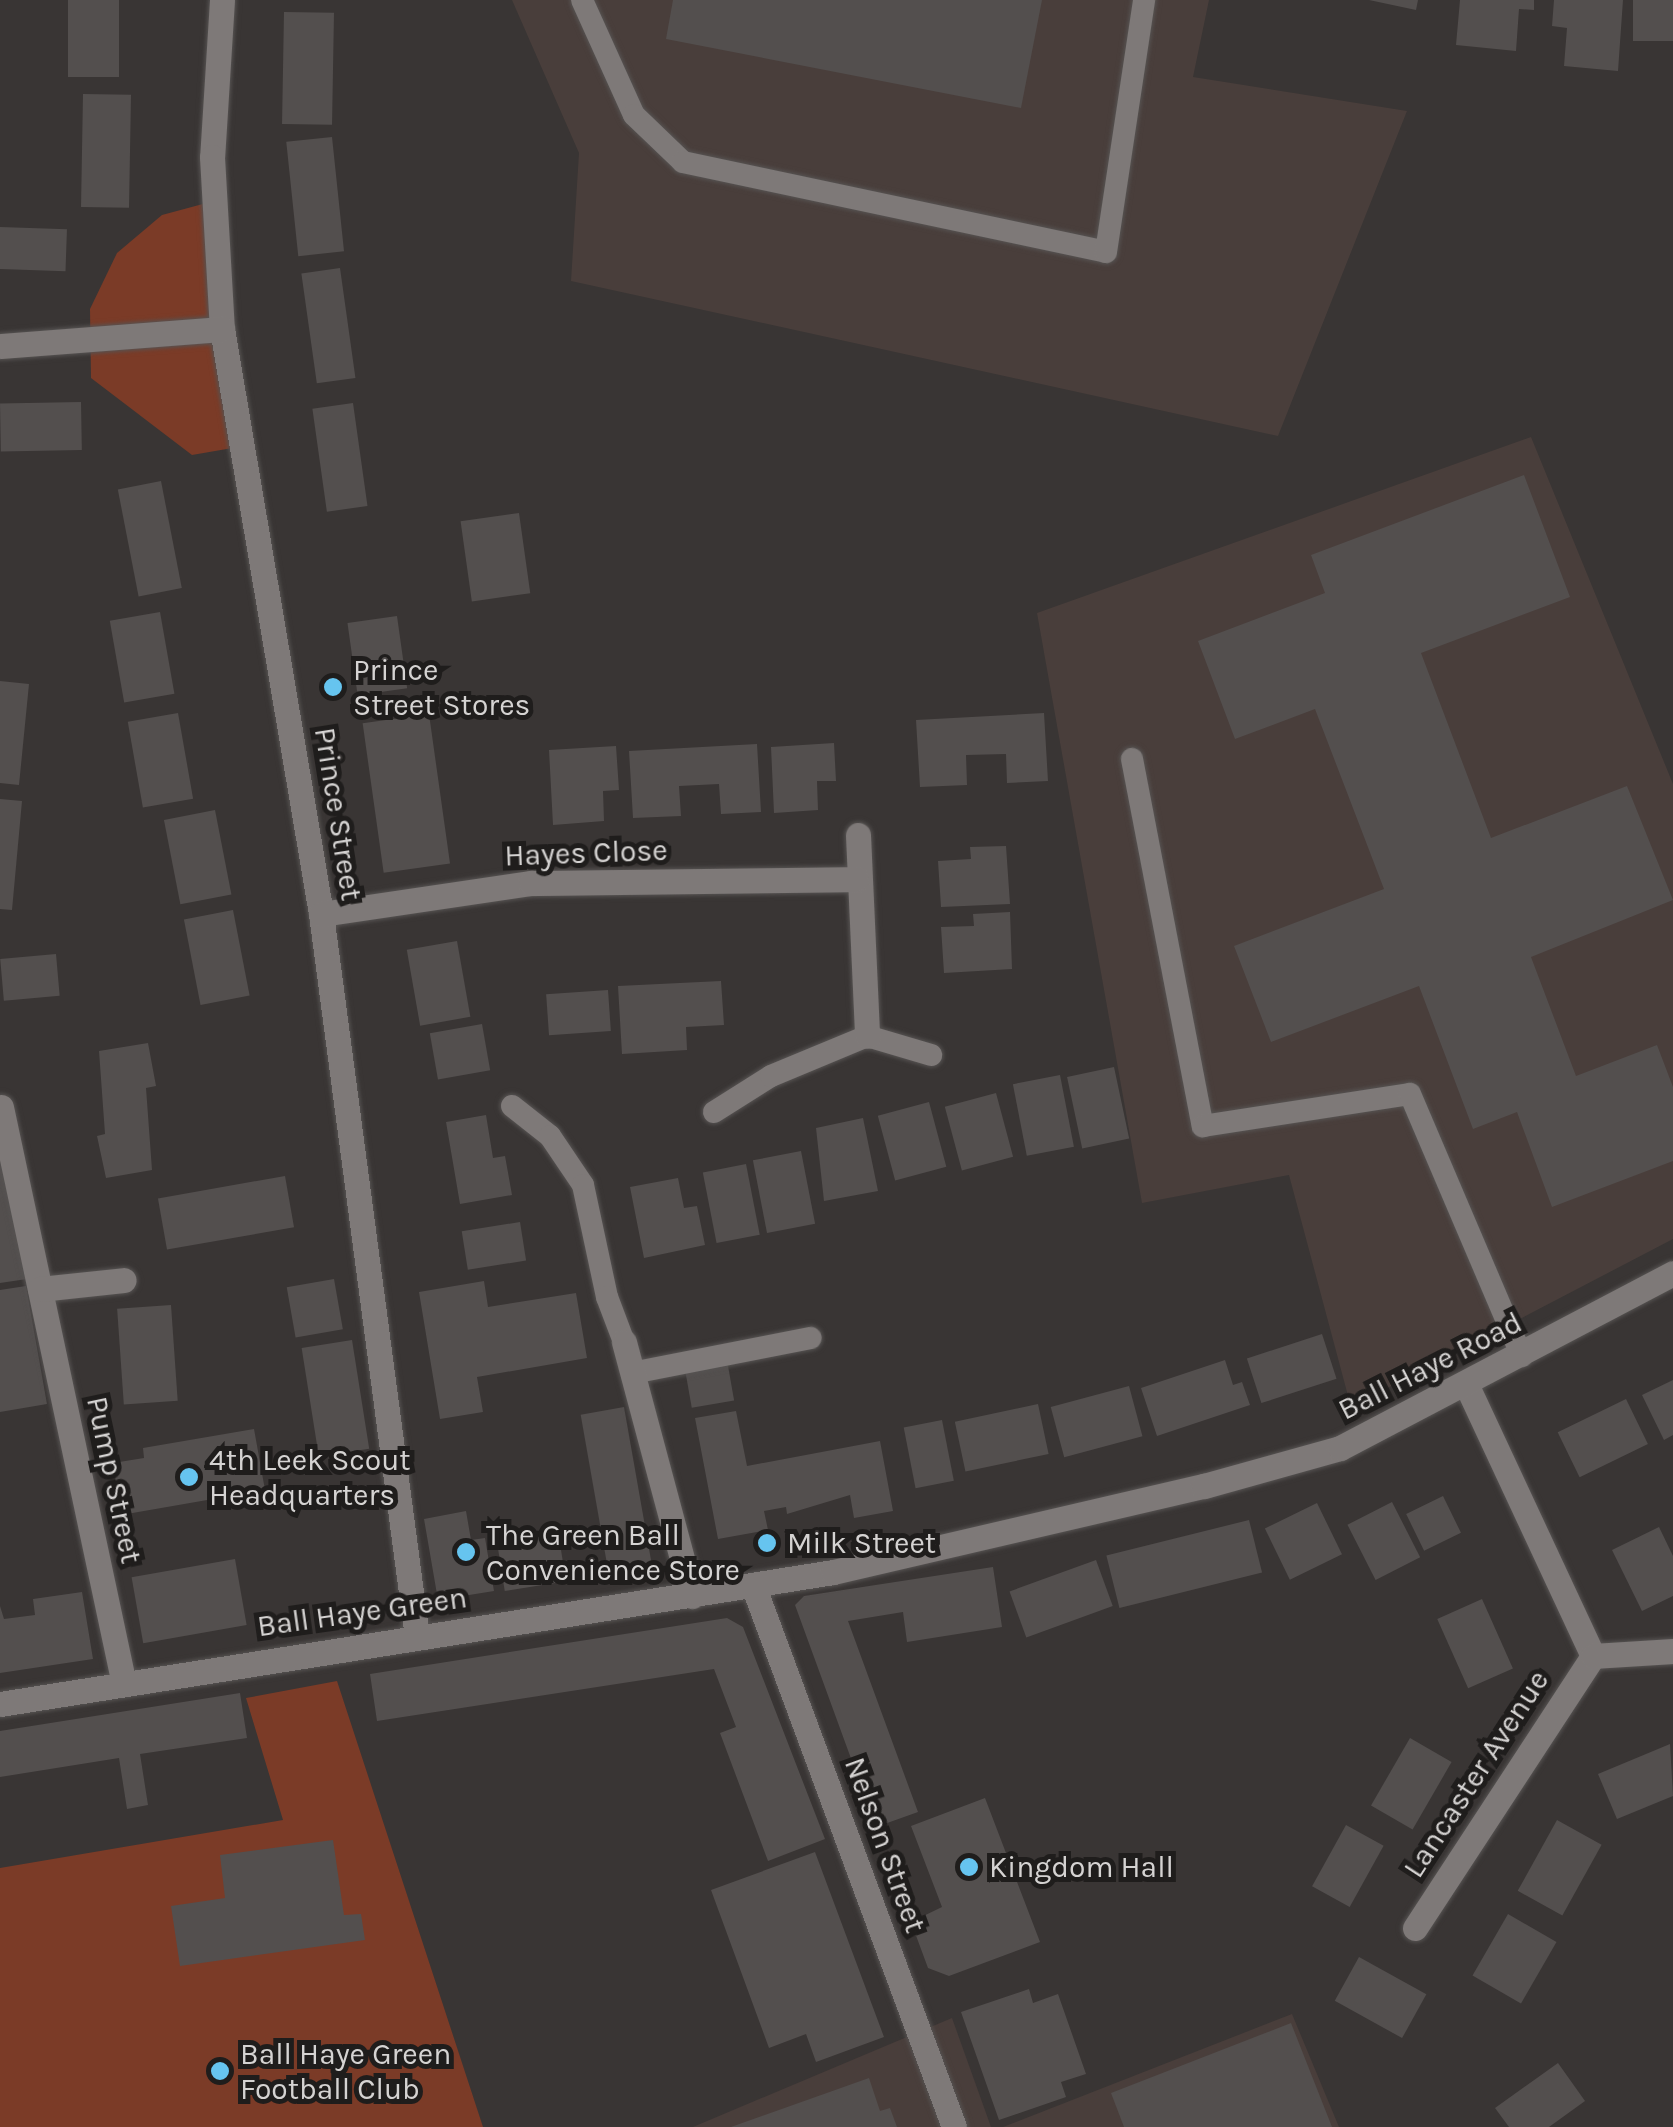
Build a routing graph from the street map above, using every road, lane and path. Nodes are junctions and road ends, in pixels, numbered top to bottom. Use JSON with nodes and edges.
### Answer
{"nodes":[{"id":1,"x":222,"y":0,"type":"edge"},
{"id":2,"x":582,"y":0,"type":"edge"},
{"id":3,"x":1144,"y":0,"type":"edge"},
{"id":4,"x":222,"y":329,"type":"junction"},
{"id":5,"x":0,"y":346,"type":"edge"},
{"id":6,"x":1132,"y":759,"type":"dead end"},
{"id":7,"x":858,"y":835,"type":"dead end"},
{"id":8,"x":856,"y":879,"type":"junction"},
{"id":9,"x":321,"y":914,"type":"junction"},
{"id":10,"x":867,"y":1036,"type":"junction"},
{"id":11,"x":931,"y":1055,"type":"dead end"},
{"id":12,"x":512,"y":1106,"type":"dead end"},
{"id":13,"x":1,"y":1107,"type":"edge"},
{"id":14,"x":714,"y":1112,"type":"dead end"},
{"id":15,"x":1673,"y":1274,"type":"edge"},
{"id":16,"x":124,"y":1280,"type":"dead end"},
{"id":17,"x":40,"y":1289,"type":"junction"},
{"id":18,"x":811,"y":1338,"type":"dead end"},
{"id":19,"x":624,"y":1342,"type":"joint"},
{"id":20,"x":1522,"y":1356,"type":"junction"},
{"id":21,"x":632,"y":1372,"type":"junction"},
{"id":22,"x":1466,"y":1386,"type":"junction"},
{"id":23,"x":1204,"y":1486,"type":"joint"},
{"id":24,"x":753,"y":1585,"type":"junction"},
{"id":25,"x":692,"y":1596,"type":"junction"},
{"id":26,"x":417,"y":1637,"type":"junction"},
{"id":27,"x":1673,"y":1651,"type":"edge"},
{"id":28,"x":1593,"y":1656,"type":"junction"},
{"id":29,"x":124,"y":1684,"type":"junction"},
{"id":30,"x":0,"y":1704,"type":"edge"},
{"id":31,"x":1416,"y":1928,"type":"dead end"},
{"id":32,"x":954,"y":2127,"type":"edge"}],
"edges":[{"from":1,"to":4,"type":"street","name":"Prince Street"},
{"from":2,"to":3,"type":"lane"},
{"from":4,"to":5,"type":"street"},
{"from":4,"to":9,"type":"street","name":"Prince Street"},
{"from":6,"to":20,"type":"lane"},
{"from":7,"to":8,"type":"street"},
{"from":8,"to":9,"type":"street","name":"Hayes Close"},
{"from":8,"to":10,"type":"street"},
{"from":9,"to":26,"type":"street","name":"Prince Street"},
{"from":10,"to":11,"type":"lane"},
{"from":10,"to":14,"type":"lane"},
{"from":12,"to":19,"type":"lane"},
{"from":13,"to":17,"type":"street","name":"Pump Street"},
{"from":15,"to":20,"type":"street","name":"Ball Haye Road"},
{"from":16,"to":17,"type":"street"},
{"from":17,"to":29,"type":"street","name":"Pump Street"},
{"from":18,"to":21,"type":"lane"},
{"from":19,"to":21,"type":"street"},
{"from":20,"to":22,"type":"street","name":"Ball Haye Road"},
{"from":21,"to":25,"type":"street"},
{"from":22,"to":23,"type":"street","name":"Ball Haye Road"},
{"from":22,"to":28,"type":"street"},
{"from":23,"to":24,"type":"street","name":"Ball Haye Green"},
{"from":24,"to":25,"type":"street","name":"Ball Haye Green"},
{"from":24,"to":32,"type":"street","name":"Nelson Street"},
{"from":25,"to":26,"type":"street","name":"Ball Haye Green"},
{"from":26,"to":29,"type":"street","name":"Ball Haye Green"},
{"from":27,"to":28,"type":"street"},
{"from":28,"to":31,"type":"street","name":"Lancaster Avenue"},
{"from":29,"to":30,"type":"street","name":"Ball Haye Green"}]}
